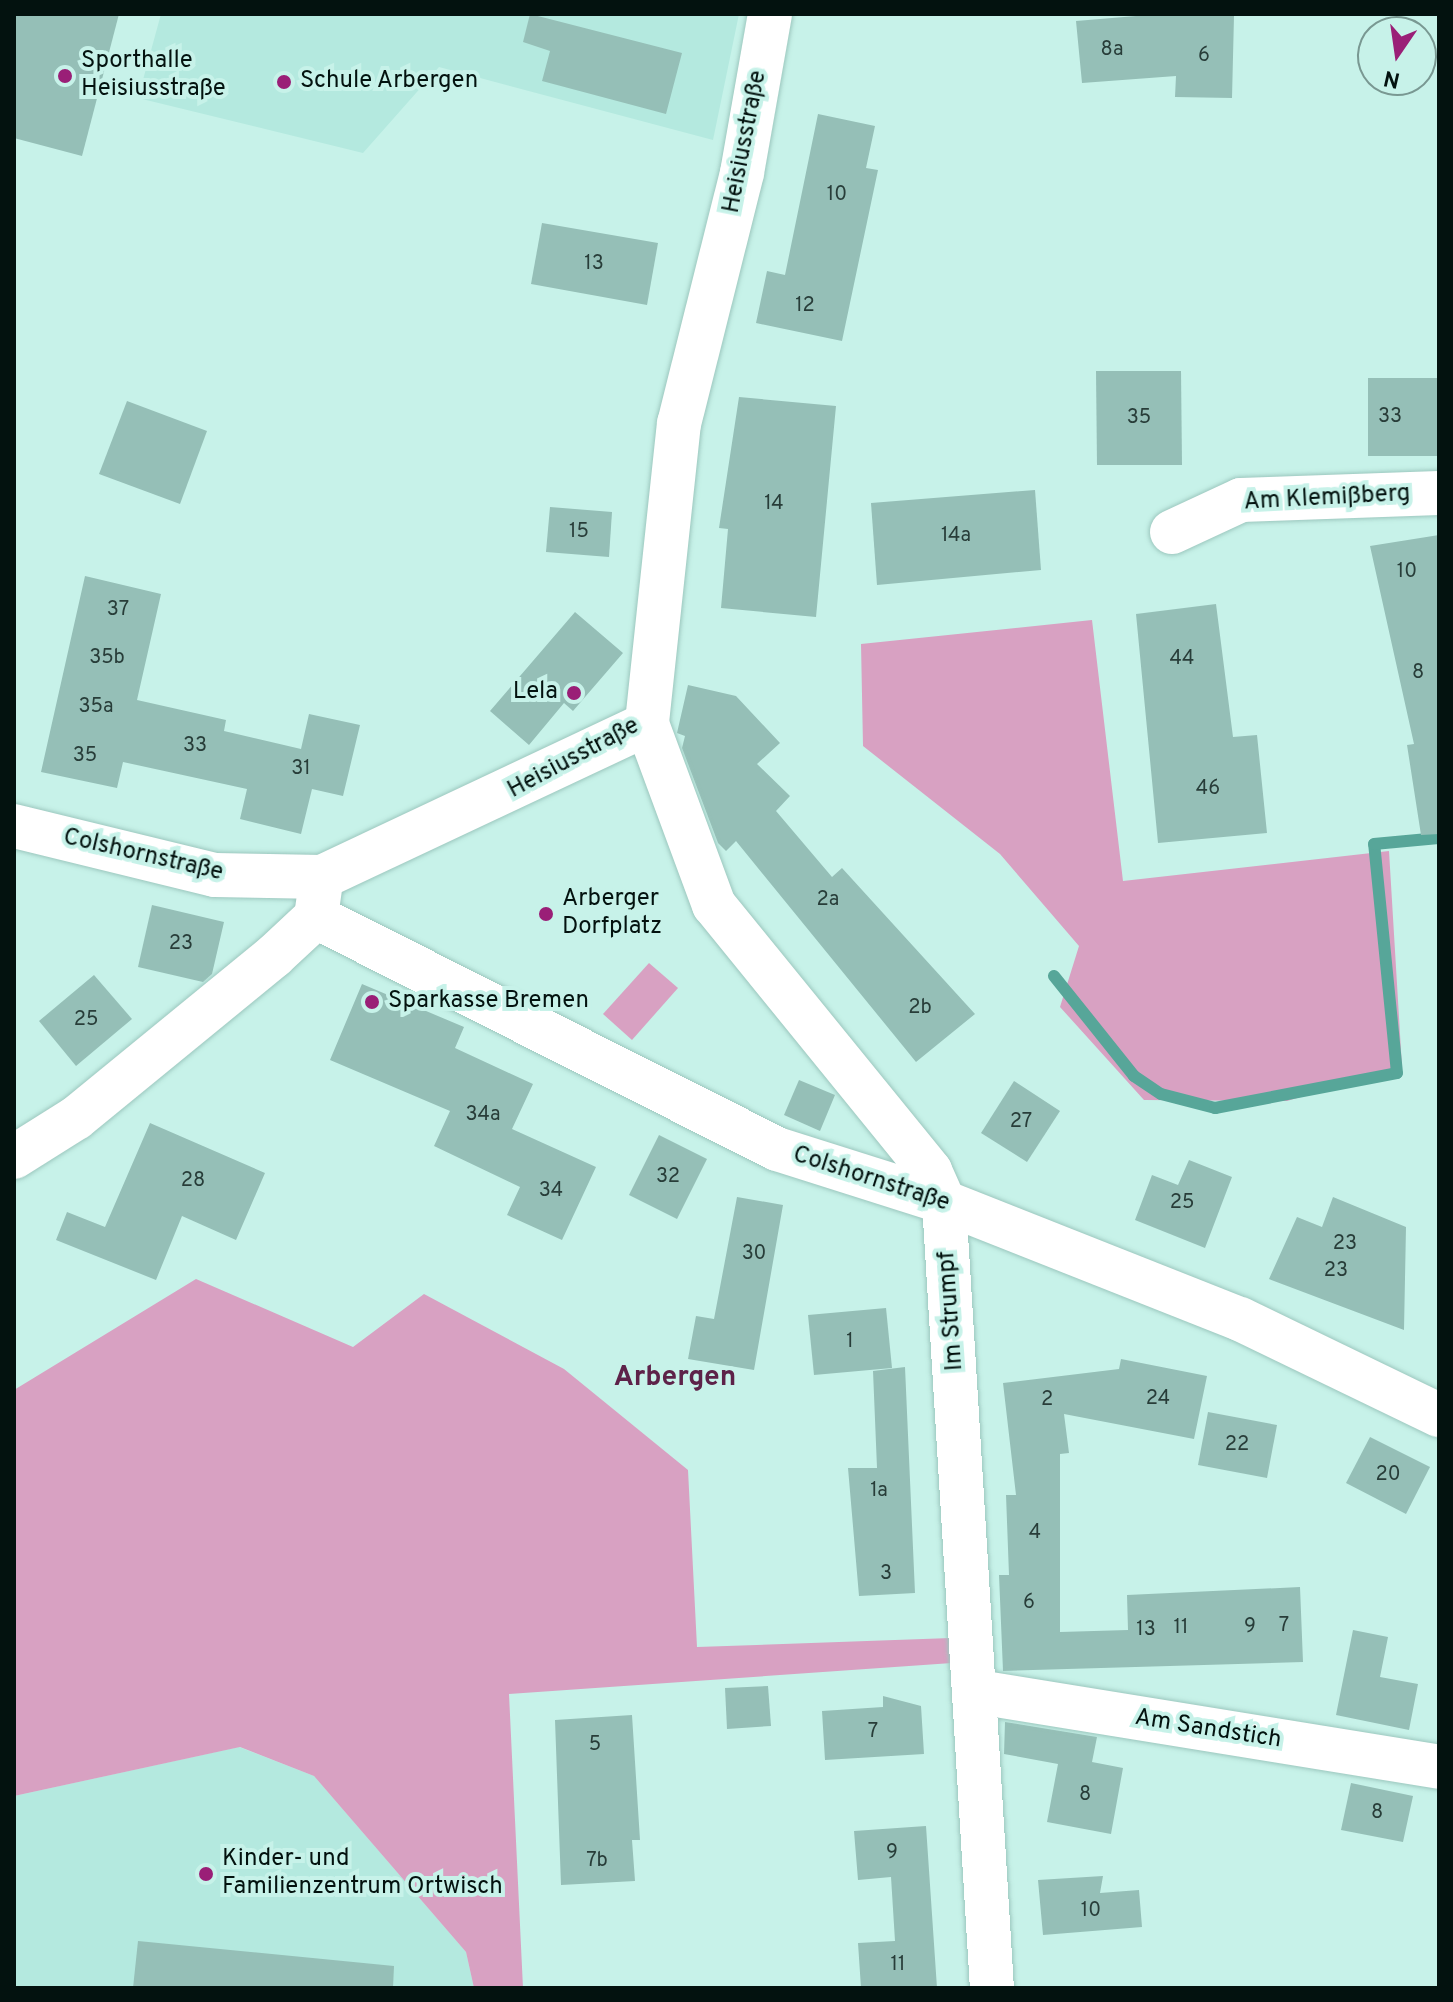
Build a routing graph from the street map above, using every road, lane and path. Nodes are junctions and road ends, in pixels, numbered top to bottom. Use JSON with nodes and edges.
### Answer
{"nodes":[{"id":1,"x":770,"y":14,"type":"edge"},
{"id":2,"x":1439,"y":493,"type":"edge"},
{"id":3,"x":1172,"y":532,"type":"dead end"},
{"id":4,"x":647,"y":724,"type":"junction"},
{"id":5,"x":14,"y":826,"type":"edge"},
{"id":6,"x":319,"y":897,"type":"junction"},
{"id":7,"x":14,"y":1157,"type":"edge"},
{"id":8,"x":944,"y":1202,"type":"junction"},
{"id":9,"x":1439,"y":1415,"type":"edge"},
{"id":10,"x":978,"y":1692,"type":"junction"},
{"id":11,"x":1439,"y":1767,"type":"edge"},
{"id":12,"x":992,"y":1988,"type":"edge"}],
"edges":[{"from":1,"to":4,"type":"street","name":"Heisiusstraße"},
{"from":2,"to":3,"type":"street","name":"Am Klemißberg"},
{"from":4,"to":6,"type":"street","name":"Heisiusstraße"},
{"from":4,"to":8,"type":"street","name":"Im Strumpf"},
{"from":5,"to":6,"type":"street","name":"Colshornstraße"},
{"from":6,"to":7,"type":"street","name":"Heisiusstraße"},
{"from":6,"to":8,"type":"street","name":"Colshornstraße"},
{"from":8,"to":9,"type":"street","name":"Colshornstraße"},
{"from":8,"to":10,"type":"street","name":"Im Strumpf"},
{"from":10,"to":11,"type":"street","name":"Am Sandstich"},
{"from":10,"to":12,"type":"street","name":"Im Strumpf"}]}
